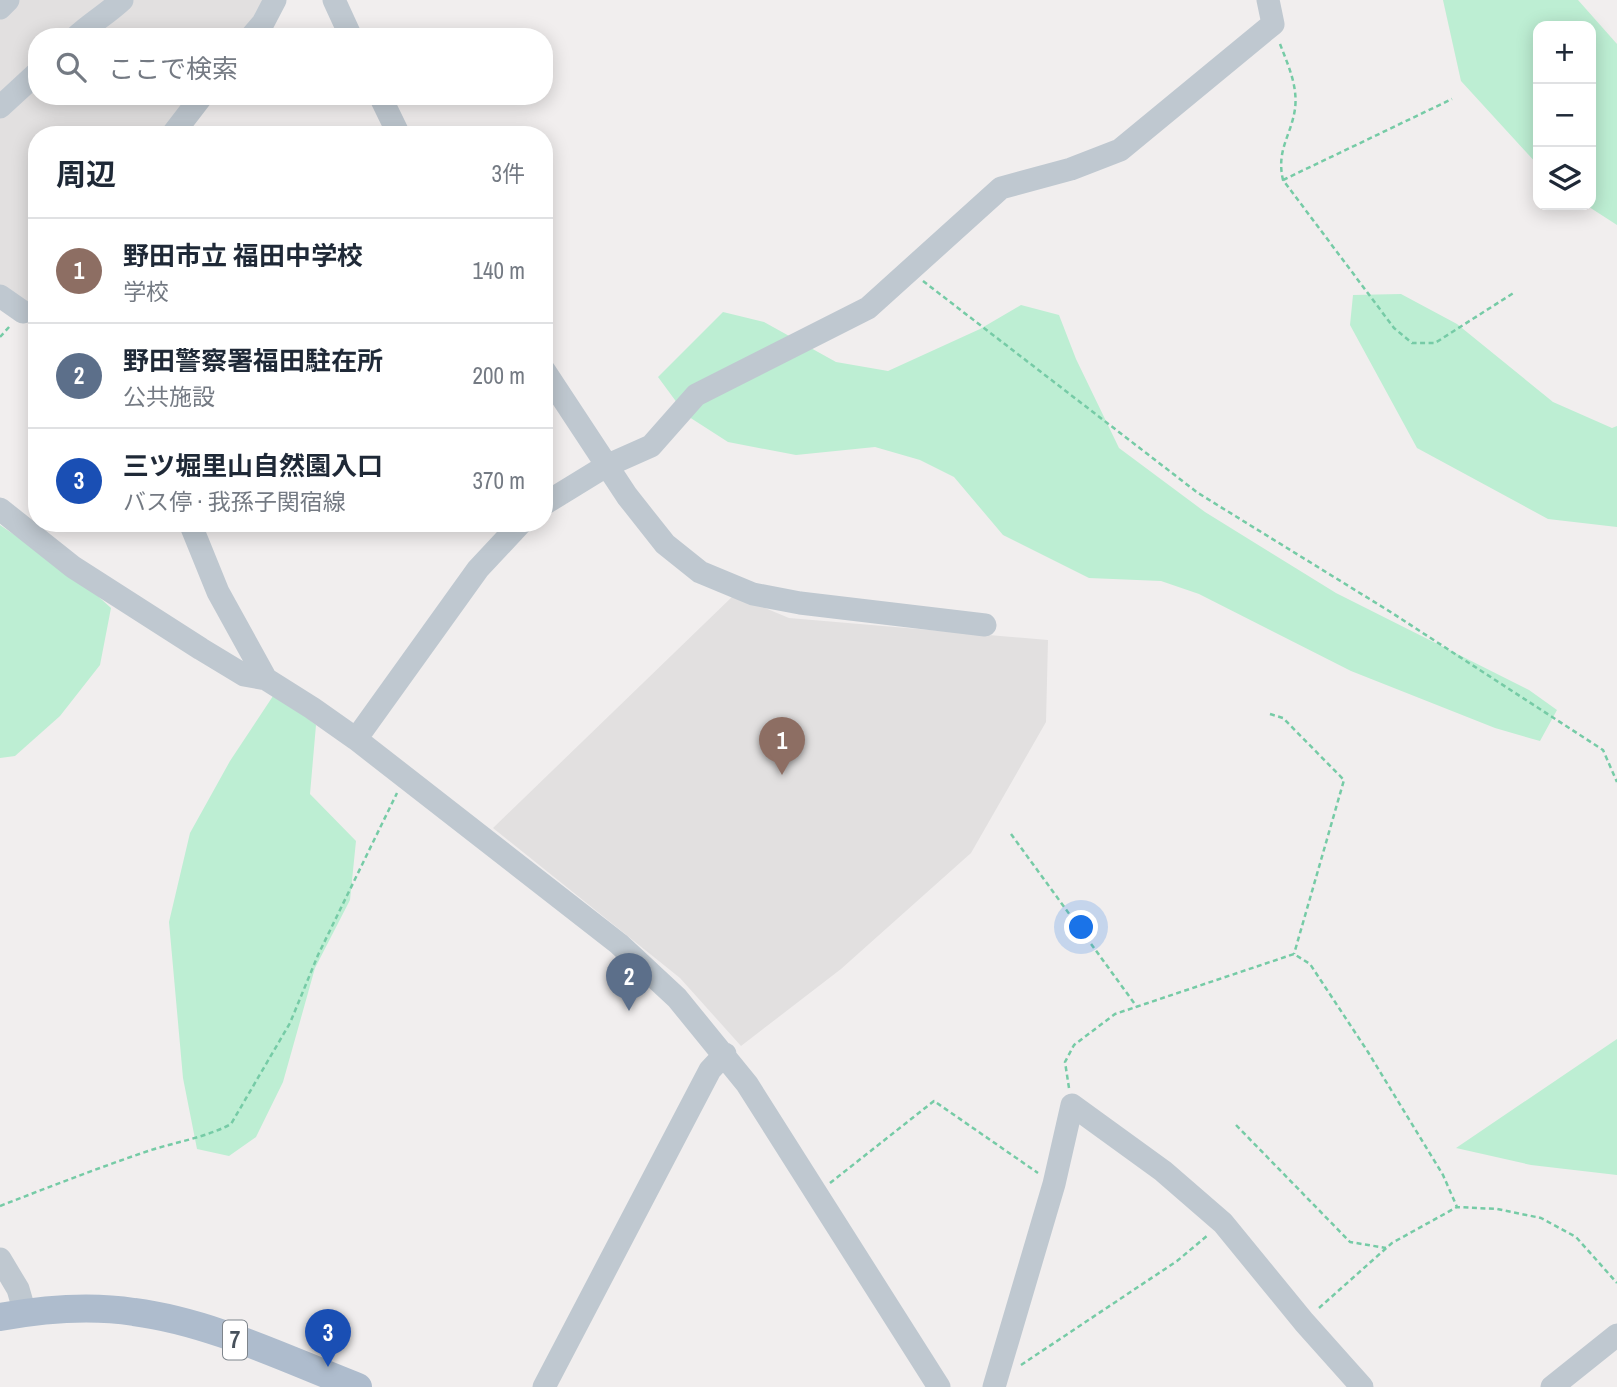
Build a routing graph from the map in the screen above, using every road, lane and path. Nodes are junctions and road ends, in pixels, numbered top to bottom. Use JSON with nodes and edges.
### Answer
{"nodes":[{"id":1,"x":8,"y":0,"type":"edge"},
{"id":2,"x":122,"y":0,"type":"edge"},
{"id":3,"x":275,"y":0,"type":"edge"},
{"id":4,"x":334,"y":0,"type":"edge"},
{"id":5,"x":1268,"y":0,"type":"edge"},
{"id":6,"x":0,"y":8,"type":"edge"},
{"id":7,"x":1273,"y":24,"type":"junction"},
{"id":8,"x":86,"y":28,"type":"edge"},
{"id":9,"x":259,"y":28,"type":"edge"},
{"id":10,"x":347,"y":28,"type":"edge"},
{"id":11,"x":28,"y":81,"type":"edge"},
{"id":12,"x":1451,"y":99,"type":"dead end"},
{"id":13,"x":195,"y":105,"type":"edge"},
{"id":14,"x":384,"y":105,"type":"edge"},
{"id":15,"x":0,"y":107,"type":"edge"},
{"id":16,"x":179,"y":126,"type":"edge"},
{"id":17,"x":395,"y":126,"type":"edge"},
{"id":18,"x":1283,"y":180,"type":"junction"},
{"id":19,"x":909,"y":271,"type":"junction"},
{"id":20,"x":1515,"y":292,"type":"dead end"},
{"id":21,"x":0,"y":296,"type":"edge"},
{"id":22,"x":23,"y":312,"type":"dead end"},
{"id":23,"x":553,"y":384,"type":"edge"},
{"id":24,"x":606,"y":466,"type":"junction"},
{"id":25,"x":553,"y":498,"type":"edge"},
{"id":26,"x":0,"y":509,"type":"edge"},
{"id":27,"x":28,"y":531,"type":"edge"},
{"id":28,"x":29,"y":532,"type":"edge"},
{"id":29,"x":194,"y":532,"type":"edge"},
{"id":30,"x":513,"y":532,"type":"edge"},
{"id":31,"x":985,"y":625,"type":"dead end"},
{"id":32,"x":266,"y":679,"type":"junction"},
{"id":33,"x":1270,"y":714,"type":"dead end"},
{"id":34,"x":356,"y":739,"type":"junction"},
{"id":35,"x":403,"y":777,"type":"junction"},
{"id":36,"x":1617,"y":782,"type":"edge"},
{"id":37,"x":1011,"y":834,"type":"dead end"},
{"id":38,"x":1294,"y":954,"type":"junction"},
{"id":39,"x":1137,"y":1007,"type":"junction"},
{"id":40,"x":725,"y":1054,"type":"junction"},
{"id":41,"x":1072,"y":1105,"type":"junction"},
{"id":42,"x":1236,"y":1125,"type":"dead end"},
{"id":43,"x":1054,"y":1184,"type":"junction"},
{"id":44,"x":817,"y":1194,"type":"junction"},
{"id":45,"x":0,"y":1206,"type":"edge"},
{"id":46,"x":1457,"y":1207,"type":"junction"},
{"id":47,"x":1223,"y":1223,"type":"junction"},
{"id":48,"x":1386,"y":1248,"type":"junction"},
{"id":49,"x":0,"y":1259,"type":"edge"},
{"id":50,"x":1617,"y":1283,"type":"edge"},
{"id":51,"x":12,"y":1315,"type":"edge"},
{"id":52,"x":1304,"y":1322,"type":"junction"},
{"id":53,"x":1617,"y":1335,"type":"edge"},
{"id":54,"x":994,"y":1385,"type":"edge"},
{"id":55,"x":358,"y":1387,"type":"edge"},
{"id":56,"x":544,"y":1387,"type":"edge"},
{"id":57,"x":939,"y":1387,"type":"edge"},
{"id":58,"x":1362,"y":1387,"type":"edge"},
{"id":59,"x":1552,"y":1387,"type":"edge"}],
"edges":[{"from":1,"to":6,"type":"street"},
{"from":2,"to":8,"type":"street"},
{"from":3,"to":9,"type":"street"},
{"from":4,"to":10,"type":"street"},
{"from":5,"to":7,"type":"street"},
{"from":7,"to":18,"type":"path"},
{"from":7,"to":19,"type":"street"},
{"from":11,"to":15,"type":"street"},
{"from":12,"to":18,"type":"path"},
{"from":13,"to":16,"type":"street"},
{"from":14,"to":17,"type":"street"},
{"from":18,"to":20,"type":"path"},
{"from":19,"to":24,"type":"street"},
{"from":19,"to":36,"type":"path"},
{"from":21,"to":22,"type":"street"},
{"from":23,"to":24,"type":"street"},
{"from":24,"to":25,"type":"street"},
{"from":24,"to":31,"type":"street"},
{"from":26,"to":27,"type":"street"},
{"from":28,"to":32,"type":"street"},
{"from":29,"to":32,"type":"street"},
{"from":30,"to":34,"type":"street"},
{"from":32,"to":34,"type":"street"},
{"from":33,"to":38,"type":"path"},
{"from":34,"to":35,"type":"street"},
{"from":35,"to":40,"type":"street"},
{"from":35,"to":45,"type":"path"},
{"from":37,"to":39,"type":"path"},
{"from":38,"to":39,"type":"path"},
{"from":38,"to":46,"type":"path"},
{"from":39,"to":41,"type":"path"},
{"from":40,"to":44,"type":"street"},
{"from":40,"to":56,"type":"street"},
{"from":41,"to":43,"type":"street"},
{"from":41,"to":47,"type":"street"},
{"from":42,"to":48,"type":"path"},
{"from":43,"to":44,"type":"path"},
{"from":43,"to":54,"type":"street"},
{"from":44,"to":57,"type":"street"},
{"from":46,"to":48,"type":"path"},
{"from":46,"to":50,"type":"path"},
{"from":47,"to":52,"type":"street"},
{"from":47,"to":54,"type":"path"},
{"from":48,"to":52,"type":"path"},
{"from":49,"to":51,"type":"street"},
{"from":51,"to":55,"type":"main road","number":"7"},
{"from":52,"to":58,"type":"street"},
{"from":53,"to":59,"type":"street"}]}
